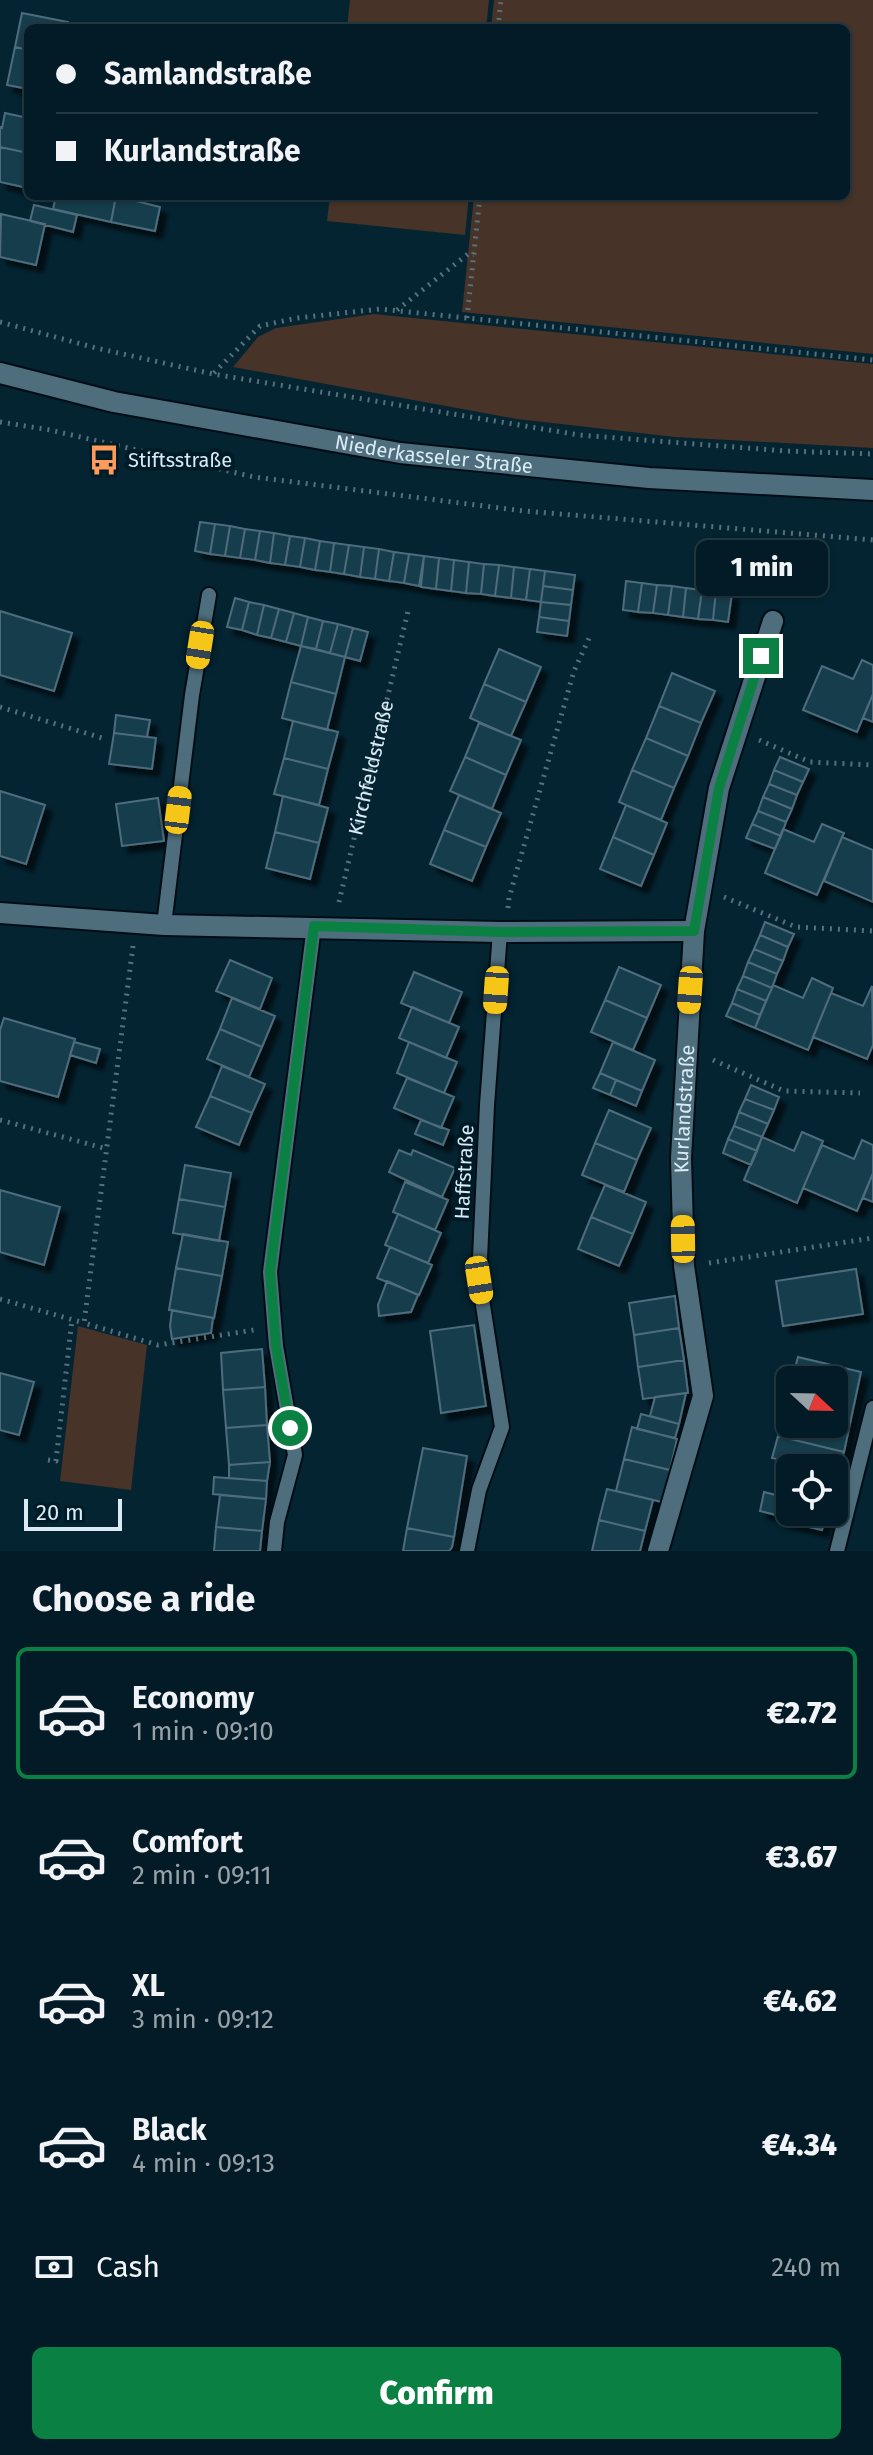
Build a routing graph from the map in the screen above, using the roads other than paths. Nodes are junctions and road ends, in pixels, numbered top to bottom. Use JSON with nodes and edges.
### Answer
{"nodes":[{"id":1,"x":0,"y":373,"type":"edge"},
{"id":2,"x":873,"y":490,"type":"edge"},
{"id":3,"x":209,"y":595,"type":"dead end"},
{"id":4,"x":773,"y":621,"type":"dead end"},
{"id":5,"x":0,"y":913,"type":"edge"},
{"id":6,"x":164,"y":925,"type":"junction"},
{"id":7,"x":314,"y":926,"type":"junction"},
{"id":8,"x":694,"y":931,"type":"junction"},
{"id":9,"x":503,"y":932,"type":"junction"},
{"id":10,"x":873,"y":1408,"type":"edge"},
{"id":11,"x":274,"y":1551,"type":"edge"},
{"id":12,"x":467,"y":1551,"type":"edge"},
{"id":13,"x":658,"y":1551,"type":"edge"},
{"id":14,"x":837,"y":1551,"type":"edge"}],
"edges":[{"from":1,"to":2,"type":"street","name":"Niederkasseler Straße"},
{"from":3,"to":6,"type":"lane"},
{"from":4,"to":8,"type":"street","name":"Kurlandstraße"},
{"from":5,"to":6,"type":"street"},
{"from":6,"to":7,"type":"street"},
{"from":7,"to":9,"type":"street"},
{"from":7,"to":11,"type":"lane"},
{"from":8,"to":9,"type":"street"},
{"from":8,"to":13,"type":"street","name":"Kurlandstraße"},
{"from":9,"to":12,"type":"lane","name":"Haffstraße"},
{"from":10,"to":14,"type":"lane"}]}
